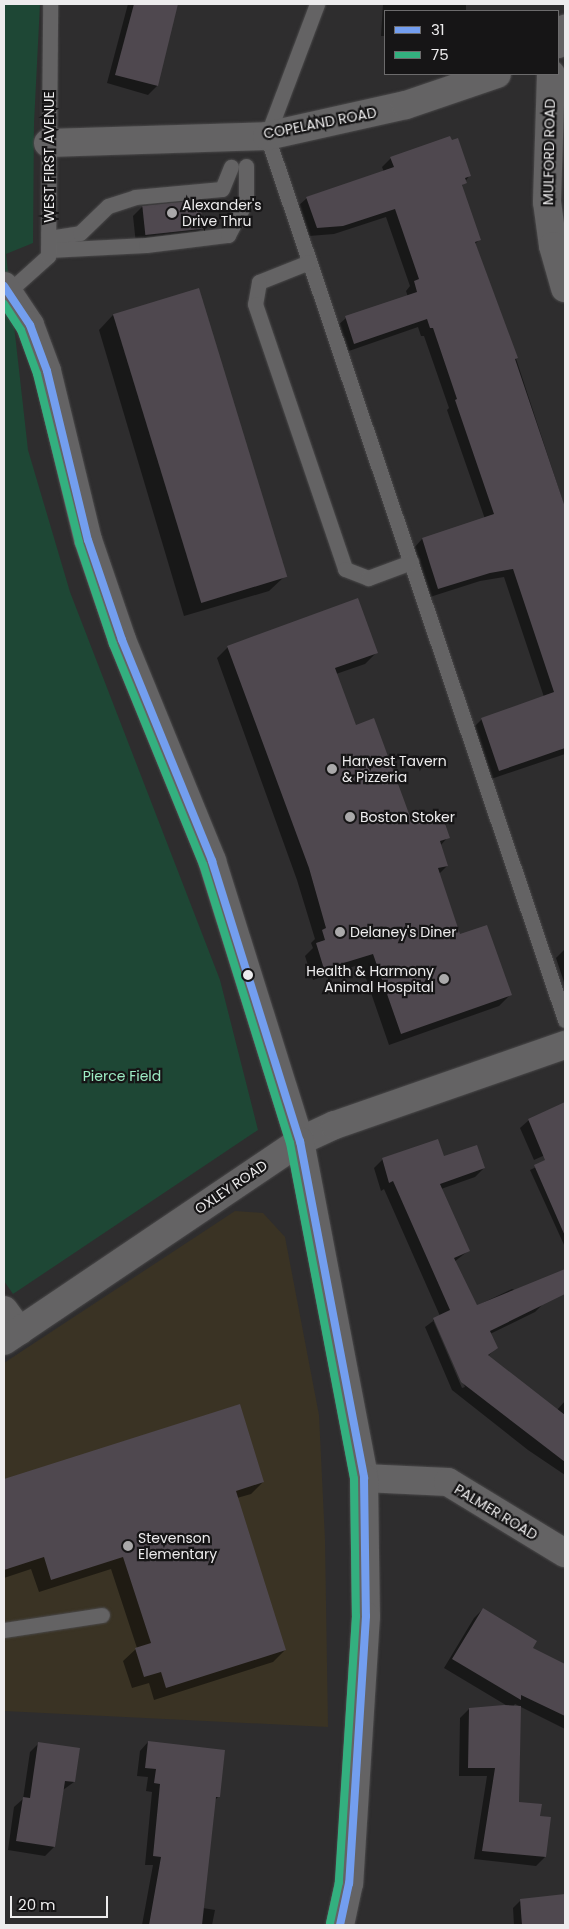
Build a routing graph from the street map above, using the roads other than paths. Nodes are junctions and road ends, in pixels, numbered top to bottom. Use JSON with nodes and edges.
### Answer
{"nodes":[{"id":1,"x":50,"y":4,"type":"edge"},
{"id":2,"x":317,"y":4,"type":"edge"},
{"id":3,"x":565,"y":29,"type":"edge"},
{"id":4,"x":559,"y":42,"type":"edge"},
{"id":5,"x":494,"y":75,"type":"edge"},
{"id":6,"x":551,"y":75,"type":"edge"},
{"id":7,"x":267,"y":136,"type":"junction"},
{"id":8,"x":48,"y":143,"type":"junction"},
{"id":9,"x":49,"y":244,"type":"junction"},
{"id":10,"x":309,"y":262,"type":"junction"},
{"id":11,"x":565,"y":288,"type":"edge"},
{"id":12,"x":6,"y":289,"type":"edge"},
{"id":13,"x":410,"y":562,"type":"junction"},
{"id":14,"x":565,"y":1020,"type":"edge"},
{"id":15,"x":565,"y":1045,"type":"edge"},
{"id":16,"x":300,"y":1141,"type":"junction"},
{"id":17,"x":9,"y":1327,"type":"edge"},
{"id":18,"x":364,"y":1478,"type":"junction"},
{"id":19,"x":565,"y":1554,"type":"edge"},
{"id":20,"x":102,"y":1615,"type":"dead end"},
{"id":21,"x":4,"y":1630,"type":"edge"},
{"id":22,"x":340,"y":1925,"type":"edge"}],
"edges":[{"from":1,"to":8,"type":"lane","name":"WEST FIRST AVENUE"},
{"from":2,"to":7,"type":"lane"},
{"from":3,"to":4,"type":"street"},
{"from":5,"to":7,"type":"street","name":"COPELAND ROAD"},
{"from":6,"to":11,"type":"street","name":"MULFORD ROAD"},
{"from":7,"to":8,"type":"street","name":"COPELAND ROAD"},
{"from":7,"to":10,"type":"lane"},
{"from":8,"to":9,"type":"lane","name":"WEST FIRST AVENUE"},
{"from":9,"to":9,"type":"lane"},
{"from":9,"to":12,"type":"lane"},
{"from":10,"to":13,"type":"lane"},
{"from":10,"to":13,"type":"lane"},
{"from":12,"to":16,"type":"street"},
{"from":13,"to":14,"type":"lane"},
{"from":15,"to":16,"type":"street","name":"OXLEY ROAD"},
{"from":16,"to":17,"type":"street","name":"OXLEY ROAD"},
{"from":16,"to":18,"type":"street"},
{"from":18,"to":19,"type":"street","name":"PALMER ROAD"},
{"from":18,"to":22,"type":"street"},
{"from":20,"to":21,"type":"lane"}]}
